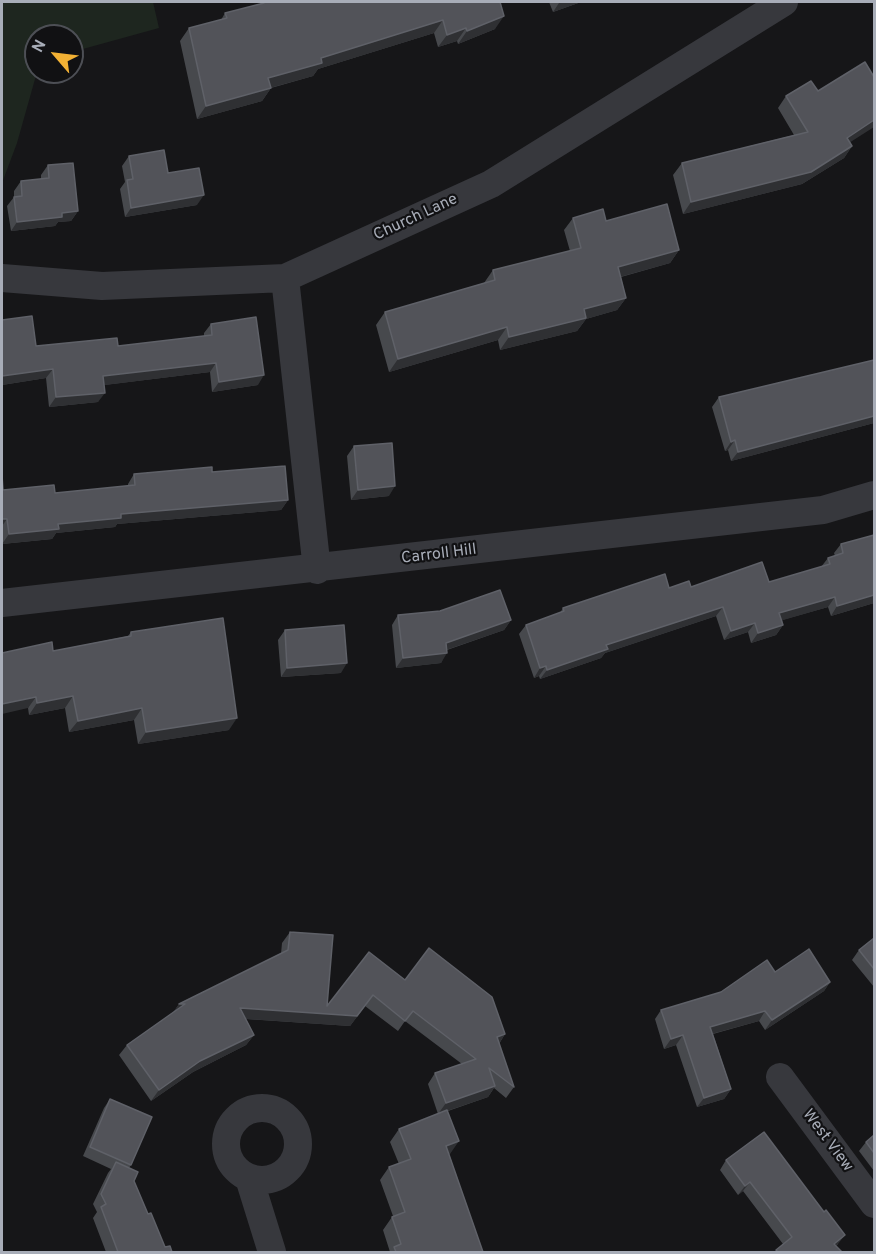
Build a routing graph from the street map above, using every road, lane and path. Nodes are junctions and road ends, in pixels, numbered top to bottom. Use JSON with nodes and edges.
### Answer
{"nodes":[{"id":1,"x":784,"y":2,"type":"edge"},
{"id":2,"x":2,"y":278,"type":"edge"},
{"id":3,"x":285,"y":278,"type":"junction"},
{"id":4,"x":874,"y":495,"type":"edge"},
{"id":5,"x":317,"y":570,"type":"junction"},
{"id":6,"x":2,"y":603,"type":"edge"},
{"id":7,"x":780,"y":1077,"type":"dead end"},
{"id":8,"x":249,"y":1178,"type":"dead end"},
{"id":9,"x":874,"y":1204,"type":"edge"},
{"id":10,"x":272,"y":1252,"type":"edge"}],
"edges":[{"from":1,"to":3,"type":"street","name":"Church Lane"},
{"from":2,"to":3,"type":"street","name":"Church Lane"},
{"from":3,"to":5,"type":"street"},
{"from":4,"to":5,"type":"street","name":"Carroll Hill"},
{"from":5,"to":6,"type":"street","name":"Carroll Hill"},
{"from":7,"to":9,"type":"street","name":"West View"},
{"from":8,"to":10,"type":"street"}]}
